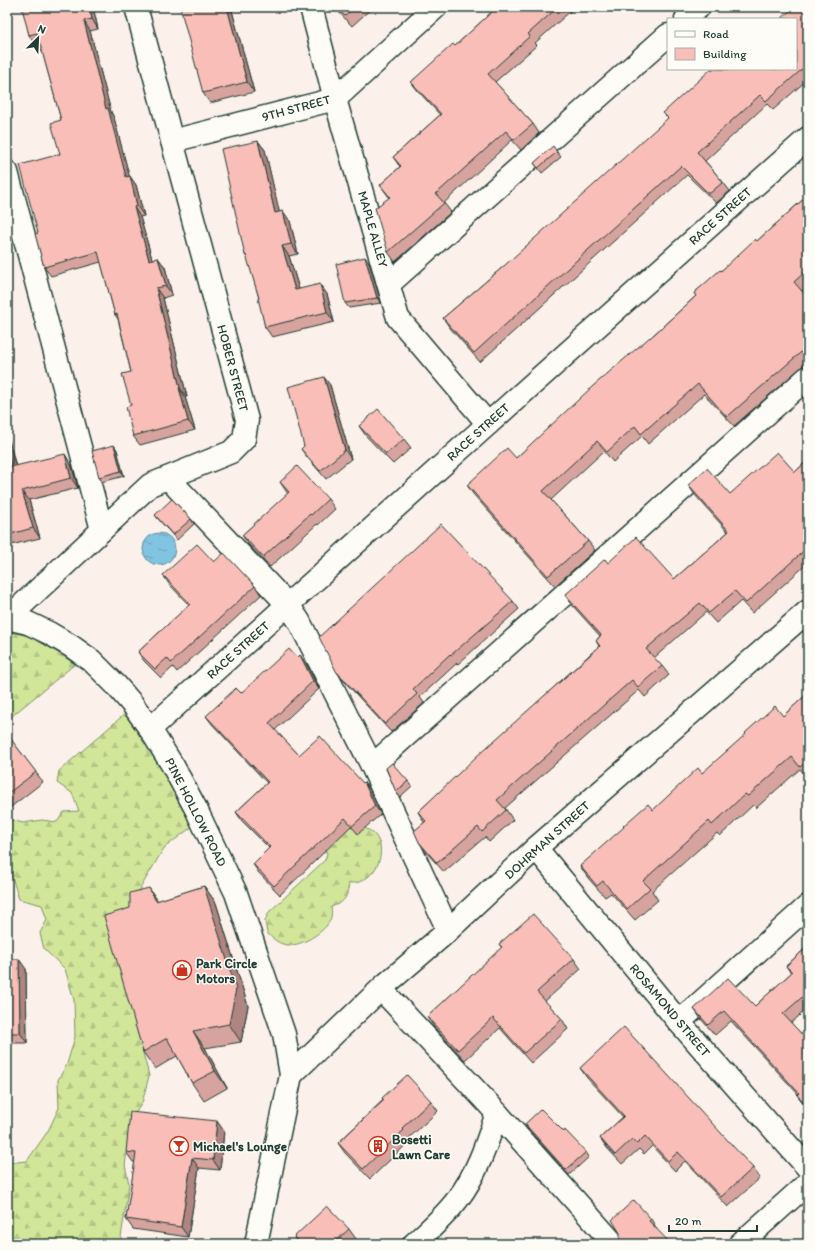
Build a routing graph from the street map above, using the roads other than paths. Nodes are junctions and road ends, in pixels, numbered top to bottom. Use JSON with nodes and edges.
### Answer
{"nodes":[{"id":1,"x":136,"y":7,"type":"edge"},
{"id":2,"x":311,"y":7,"type":"edge"},
{"id":3,"x":436,"y":7,"type":"edge"},
{"id":4,"x":699,"y":7,"type":"edge"},
{"id":5,"x":687,"y":18,"type":"edge"},
{"id":6,"x":667,"y":36,"type":"edge"},
{"id":7,"x":335,"y":99,"type":"junction"},
{"id":8,"x":808,"y":138,"type":"edge"},
{"id":9,"x":172,"y":141,"type":"junction"},
{"id":10,"x":7,"y":172,"type":"edge"},
{"id":11,"x":389,"y":284,"type":"junction"},
{"id":12,"x":808,"y":377,"type":"edge"},
{"id":13,"x":488,"y":424,"type":"junction"},
{"id":14,"x":168,"y":478,"type":"junction"},
{"id":15,"x":102,"y":530,"type":"junction"},
{"id":16,"x":288,"y":605,"type":"junction"},
{"id":17,"x":808,"y":611,"type":"edge"},
{"id":18,"x":7,"y":618,"type":"edge"},
{"id":19,"x":150,"y":729,"type":"junction"},
{"id":20,"x":372,"y":766,"type":"junction"},
{"id":21,"x":536,"y":848,"type":"junction"},
{"id":22,"x":808,"y":906,"type":"edge"},
{"id":23,"x":448,"y":930,"type":"junction"},
{"id":24,"x":381,"y":989,"type":"junction"},
{"id":25,"x":679,"y":1022,"type":"junction"},
{"id":26,"x":291,"y":1075,"type":"junction"},
{"id":27,"x":497,"y":1113,"type":"junction"},
{"id":28,"x":808,"y":1168,"type":"edge"},
{"id":29,"x":808,"y":1183,"type":"edge"},
{"id":30,"x":256,"y":1244,"type":"edge"},
{"id":31,"x":414,"y":1244,"type":"edge"},
{"id":32,"x":614,"y":1244,"type":"edge"},
{"id":33,"x":740,"y":1244,"type":"edge"}],
"edges":[{"from":1,"to":9,"type":"street","name":"HOBER STREET"},
{"from":2,"to":7,"type":"street","name":"MAPLE ALLEY"},
{"from":3,"to":7,"type":"street","name":"9TH STREET"},
{"from":4,"to":5,"type":"street"},
{"from":6,"to":11,"type":"street"},
{"from":7,"to":9,"type":"street","name":"9TH STREET"},
{"from":7,"to":11,"type":"street","name":"MAPLE ALLEY"},
{"from":8,"to":13,"type":"street","name":"RACE STREET"},
{"from":9,"to":14,"type":"street","name":"HOBER STREET"},
{"from":10,"to":15,"type":"street"},
{"from":11,"to":13,"type":"street","name":"MAPLE ALLEY"},
{"from":12,"to":20,"type":"street"},
{"from":13,"to":16,"type":"street","name":"RACE STREET"},
{"from":14,"to":15,"type":"street","name":"HOBER STREET"},
{"from":14,"to":16,"type":"street"},
{"from":15,"to":18,"type":"street","name":"HOBER STREET"},
{"from":16,"to":19,"type":"street","name":"RACE STREET"},
{"from":16,"to":20,"type":"street"},
{"from":17,"to":21,"type":"street","name":"DOHRMAN STREET"},
{"from":18,"to":19,"type":"street","name":"PINE HOLLOW ROAD"},
{"from":19,"to":26,"type":"street","name":"PINE HOLLOW ROAD"},
{"from":20,"to":23,"type":"street"},
{"from":21,"to":23,"type":"street","name":"DOHRMAN STREET"},
{"from":21,"to":25,"type":"street","name":"ROSAMOND STREET"},
{"from":22,"to":25,"type":"street"},
{"from":23,"to":24,"type":"street","name":"DOHRMAN STREET"},
{"from":24,"to":26,"type":"street","name":"DOHRMAN STREET"},
{"from":24,"to":27,"type":"street"},
{"from":25,"to":28,"type":"street","name":"ROSAMOND STREET"},
{"from":26,"to":30,"type":"street"},
{"from":27,"to":31,"type":"street"},
{"from":27,"to":32,"type":"street"},
{"from":29,"to":33,"type":"street"}]}
